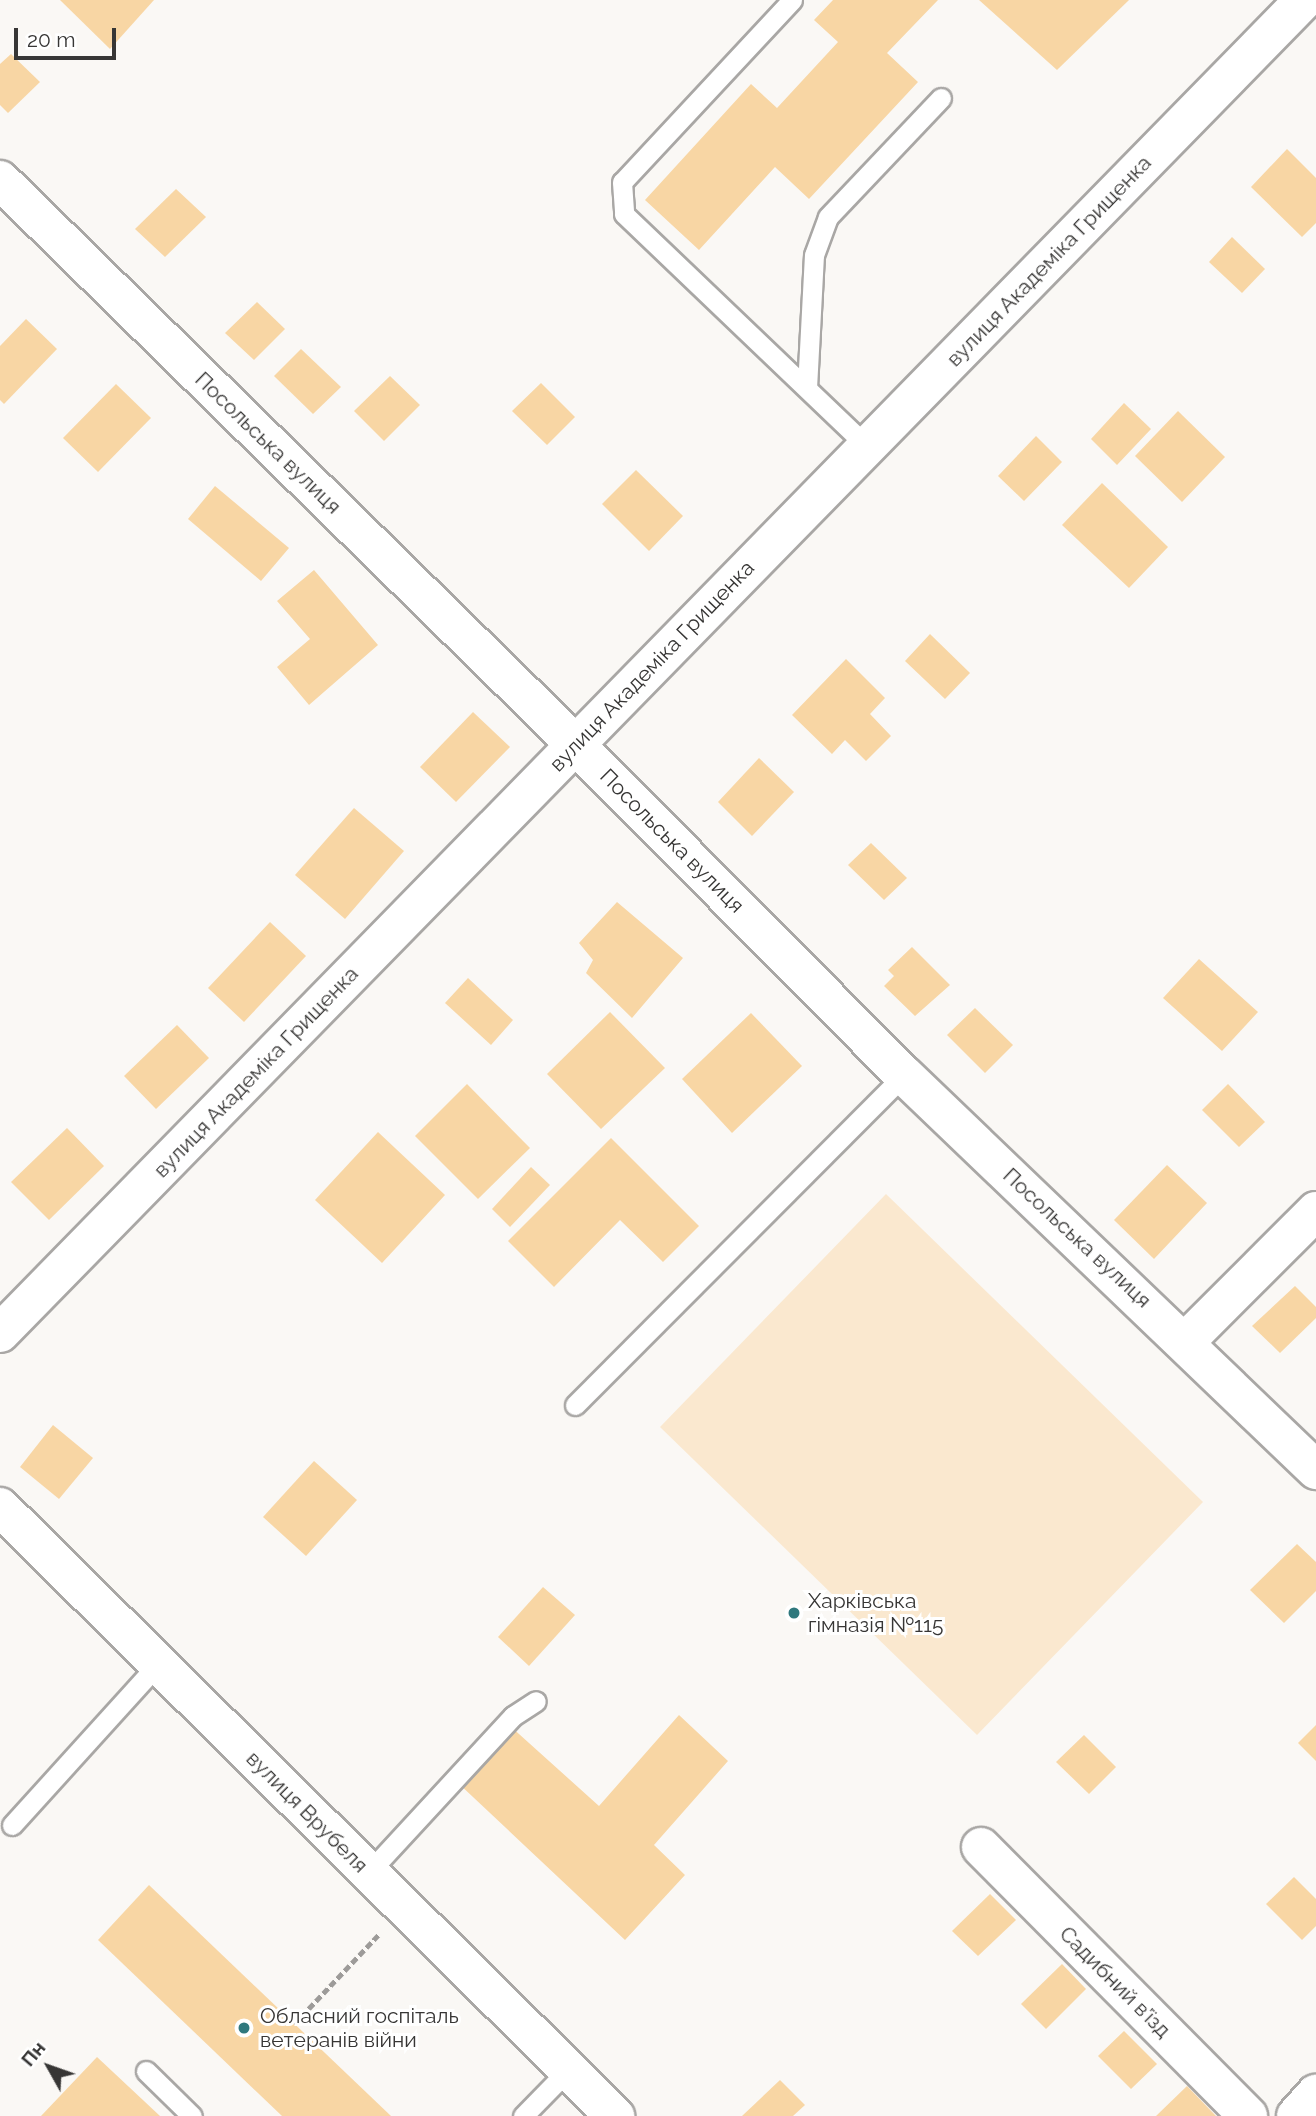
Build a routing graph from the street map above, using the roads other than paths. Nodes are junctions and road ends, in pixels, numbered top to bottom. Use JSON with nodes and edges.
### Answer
{"nodes":[{"id":1,"x":792,"y":0,"type":"edge"},
{"id":2,"x":1304,"y":0,"type":"edge"},
{"id":3,"x":941,"y":98,"type":"dead end"},
{"id":4,"x":0,"y":180,"type":"edge"},
{"id":5,"x":807,"y":388,"type":"junction"},
{"id":6,"x":867,"y":446,"type":"junction"},
{"id":7,"x":576,"y":744,"type":"junction"},
{"id":8,"x":904,"y":1075,"type":"junction"},
{"id":9,"x":1316,"y":1211,"type":"edge"},
{"id":10,"x":0,"y":1333,"type":"edge"},
{"id":11,"x":1186,"y":1342,"type":"junction"},
{"id":12,"x":575,"y":1405,"type":"dead end"},
{"id":13,"x":1316,"y":1470,"type":"edge"},
{"id":14,"x":0,"y":1507,"type":"edge"},
{"id":15,"x":158,"y":1664,"type":"junction"},
{"id":16,"x":536,"y":1700,"type":"dead end"},
{"id":17,"x":12,"y":1825,"type":"dead end"},
{"id":18,"x":981,"y":1847,"type":"dead end"},
{"id":19,"x":369,"y":1872,"type":"junction"},
{"id":20,"x":568,"y":2070,"type":"junction"},
{"id":21,"x":146,"y":2071,"type":"dead end"},
{"id":22,"x":1316,"y":2094,"type":"edge"},
{"id":23,"x":192,"y":2116,"type":"edge"},
{"id":24,"x":523,"y":2116,"type":"edge"},
{"id":25,"x":615,"y":2116,"type":"edge"},
{"id":26,"x":1248,"y":2116,"type":"edge"},
{"id":27,"x":1296,"y":2116,"type":"edge"}],
"edges":[{"from":1,"to":5,"type":"lane"},
{"from":2,"to":6,"type":"street","name":"вулиця Академіка Грищенка"},
{"from":3,"to":5,"type":"lane"},
{"from":4,"to":7,"type":"street","name":"Посольська вулиця"},
{"from":5,"to":6,"type":"lane"},
{"from":6,"to":7,"type":"street","name":"вулиця Академіка Грищенка"},
{"from":7,"to":8,"type":"street","name":"Посольська вулиця"},
{"from":7,"to":10,"type":"street","name":"вулиця Академіка Грищенка"},
{"from":8,"to":11,"type":"street","name":"Посольська вулиця"},
{"from":8,"to":12,"type":"lane"},
{"from":9,"to":11,"type":"street"},
{"from":11,"to":13,"type":"street","name":"Посольська вулиця"},
{"from":14,"to":15,"type":"street","name":"вулиця Врубеля"},
{"from":15,"to":17,"type":"lane"},
{"from":15,"to":19,"type":"street","name":"вулиця Врубеля"},
{"from":16,"to":19,"type":"lane"},
{"from":18,"to":26,"type":"street","name":"Садибний в’їзд"},
{"from":19,"to":20,"type":"street","name":"вулиця Врубеля"},
{"from":20,"to":24,"type":"lane"},
{"from":20,"to":25,"type":"street","name":"вулиця Врубеля"},
{"from":21,"to":23,"type":"lane"},
{"from":22,"to":27,"type":"street"}]}
